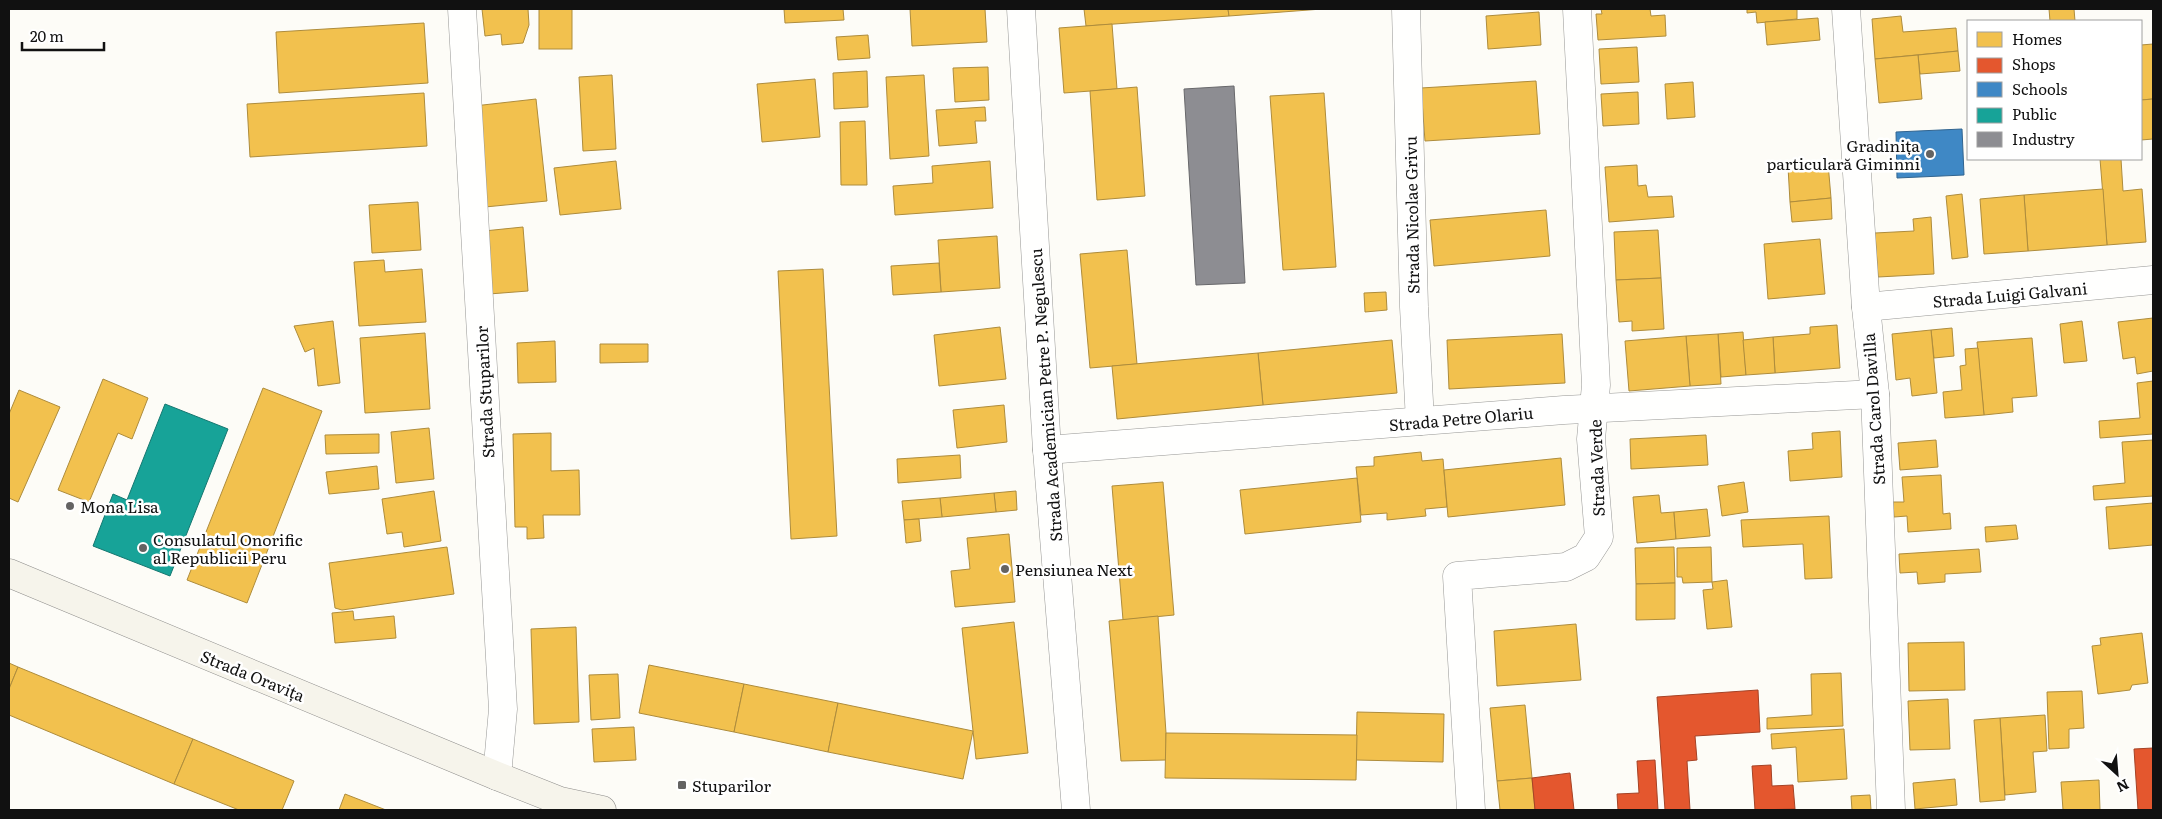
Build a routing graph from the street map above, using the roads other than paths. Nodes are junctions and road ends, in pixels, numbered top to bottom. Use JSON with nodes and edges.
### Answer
{"nodes":[{"id":1,"x":462,"y":9,"type":"edge"},
{"id":2,"x":1022,"y":9,"type":"edge"},
{"id":3,"x":1406,"y":9,"type":"edge"},
{"id":4,"x":1577,"y":9,"type":"edge"},
{"id":5,"x":1846,"y":9,"type":"edge"},
{"id":6,"x":2153,"y":280,"type":"edge"},
{"id":7,"x":1866,"y":307,"type":"junction"},
{"id":8,"x":1875,"y":394,"type":"junction"},
{"id":9,"x":1594,"y":408,"type":"junction"},
{"id":10,"x":1420,"y":421,"type":"junction"},
{"id":11,"x":1047,"y":450,"type":"junction"},
{"id":12,"x":9,"y":573,"type":"edge"},
{"id":13,"x":497,"y":776,"type":"junction"},
{"id":14,"x":560,"y":806,"type":"edge"},
{"id":15,"x":602,"y":810,"type":"edge"},
{"id":16,"x":1076,"y":810,"type":"edge"},
{"id":17,"x":1471,"y":810,"type":"edge"},
{"id":18,"x":1891,"y":810,"type":"edge"}],
"edges":[{"from":1,"to":13,"type":"street","name":"Strada Stuparilor"},
{"from":2,"to":11,"type":"street","name":"Strada Academician Petre P. Negulescu"},
{"from":3,"to":10,"type":"street","name":"Strada Nicolae Grivu"},
{"from":4,"to":9,"type":"street","name":"Strada Verde"},
{"from":5,"to":7,"type":"street","name":"Strada Carol Davilla"},
{"from":6,"to":7,"type":"street","name":"Strada Luigi Galvani"},
{"from":7,"to":8,"type":"street","name":"Strada Carol Davilla"},
{"from":8,"to":9,"type":"street","name":"Strada Petre Olariu"},
{"from":8,"to":18,"type":"street","name":"Strada Carol Davilla"},
{"from":9,"to":10,"type":"street","name":"Strada Petre Olariu"},
{"from":9,"to":17,"type":"street","name":"Strada Verde"},
{"from":10,"to":11,"type":"street","name":"Strada Petre Olariu"},
{"from":11,"to":16,"type":"street","name":"Strada Academician Petre P. Negulescu"},
{"from":12,"to":13,"type":"main road","name":"Strada Oravița"},
{"from":13,"to":14,"type":"main road","name":"Strada Oravița"},
{"from":14,"to":15,"type":"main road","name":"Strada Oravița"}]}
